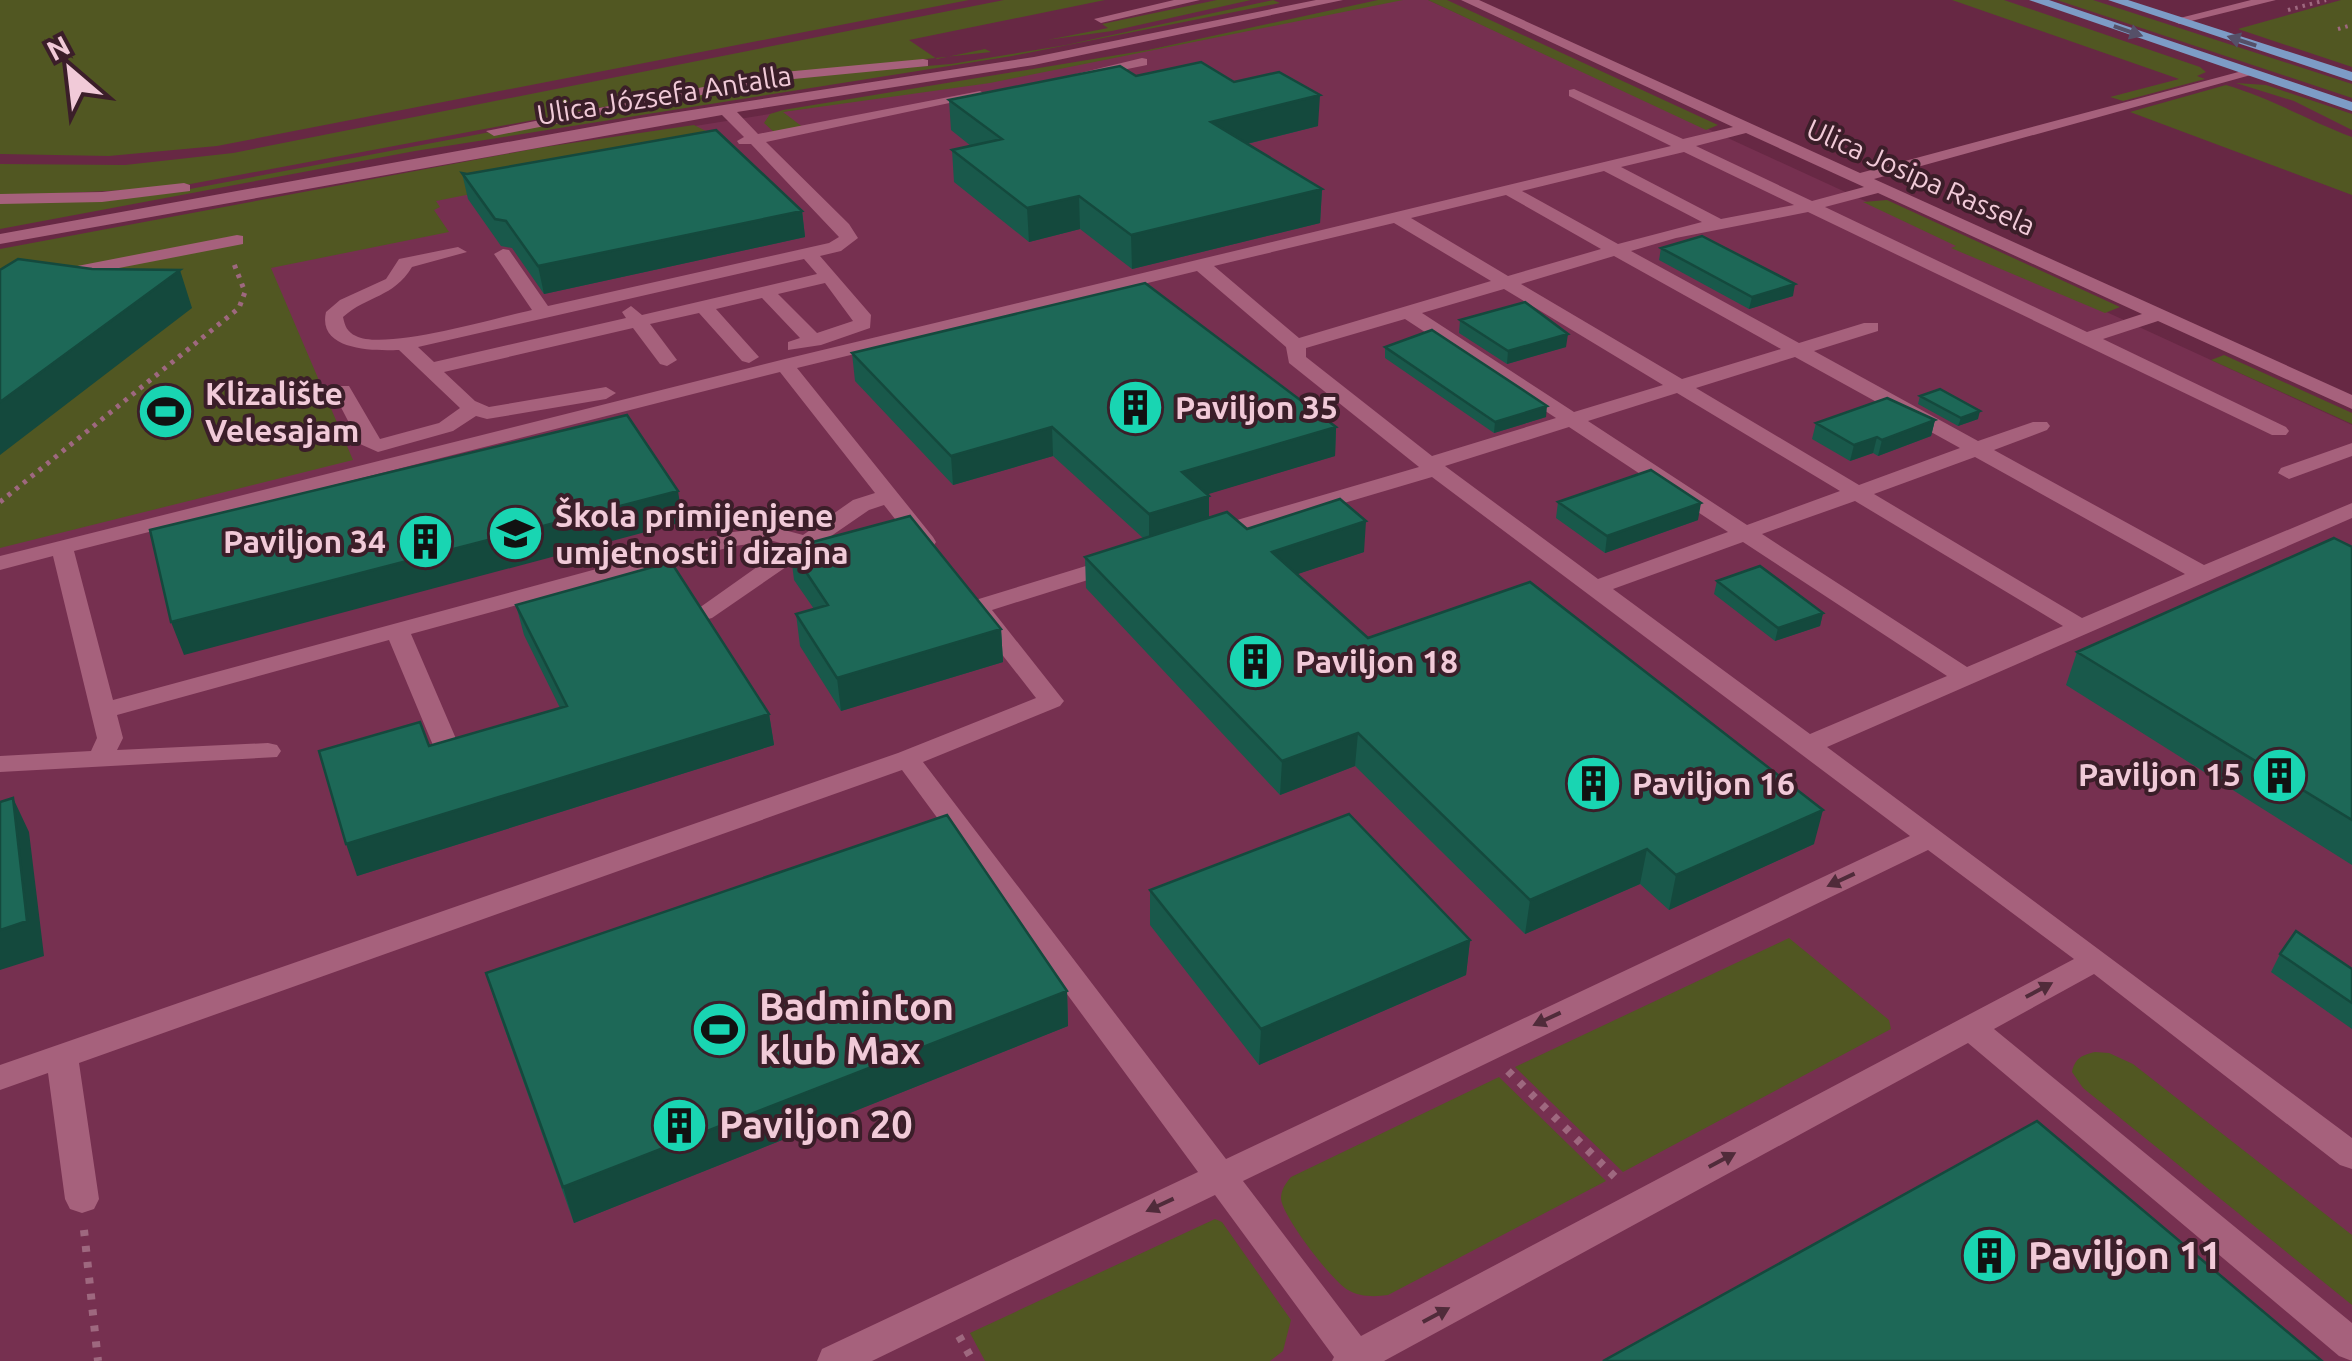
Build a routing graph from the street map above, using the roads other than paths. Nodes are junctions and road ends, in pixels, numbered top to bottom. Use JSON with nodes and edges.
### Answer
{"nodes":[{"id":1,"x":1193,"y":0,"type":"edge"},
{"id":2,"x":1260,"y":0,"type":"edge"},
{"id":3,"x":1336,"y":0,"type":"edge"},
{"id":4,"x":1468,"y":0,"type":"edge"},
{"id":5,"x":2036,"y":0,"type":"edge"},
{"id":6,"x":2115,"y":0,"type":"edge"},
{"id":7,"x":2268,"y":0,"type":"edge"},
{"id":8,"x":1101,"y":19,"type":"dead end"},
{"id":9,"x":2178,"y":20,"type":"junction"},
{"id":10,"x":1142,"y":62,"type":"dead end"},
{"id":11,"x":2252,"y":73,"type":"junction"},
{"id":12,"x":1067,"y":77,"type":"edge"},
{"id":13,"x":2352,"y":77,"type":"edge"},
{"id":14,"x":992,"y":93,"type":"edge"},
{"id":15,"x":1574,"y":93,"type":"dead end"},
{"id":16,"x":2352,"y":106,"type":"edge"},
{"id":17,"x":726,"y":109,"type":"junction"},
{"id":18,"x":1746,"y":128,"type":"junction"},
{"id":19,"x":471,"y":135,"type":"dead end"},
{"id":20,"x":452,"y":139,"type":"dead end"},
{"id":21,"x":757,"y":139,"type":"junction"},
{"id":22,"x":728,"y":144,"type":"edge"},
{"id":23,"x":1682,"y":146,"type":"junction"},
{"id":24,"x":1606,"y":166,"type":"junction"},
{"id":25,"x":1859,"y":178,"type":"junction"},
{"id":26,"x":1878,"y":188,"type":"junction"},
{"id":27,"x":1508,"y":190,"type":"junction"},
{"id":28,"x":0,"y":199,"type":"edge"},
{"id":29,"x":1807,"y":207,"type":"junction"},
{"id":30,"x":1397,"y":217,"type":"junction"},
{"id":31,"x":1719,"y":224,"type":"junction"},
{"id":32,"x":0,"y":239,"type":"edge"},
{"id":33,"x":232,"y":248,"type":"road end"},
{"id":34,"x":1618,"y":249,"type":"junction"},
{"id":35,"x":458,"y":252,"type":"dead end"},
{"id":36,"x":503,"y":254,"type":"edge"},
{"id":37,"x":1201,"y":264,"type":"junction"},
{"id":38,"x":818,"y":265,"type":"junction"},
{"id":39,"x":1506,"y":282,"type":"junction"},
{"id":40,"x":9,"y":284,"type":"edge"},
{"id":41,"x":721,"y":287,"type":"junction"},
{"id":42,"x":766,"y":292,"type":"junction"},
{"id":43,"x":703,"y":306,"type":"junction"},
{"id":44,"x":0,"y":308,"type":"edge"},
{"id":45,"x":1407,"y":312,"type":"junction"},
{"id":46,"x":544,"y":313,"type":"junction"},
{"id":47,"x":2159,"y":315,"type":"junction"},
{"id":48,"x":638,"y":322,"type":"junction"},
{"id":49,"x":1871,"y":327,"type":"dead end"},
{"id":50,"x":2084,"y":339,"type":"junction"},
{"id":51,"x":814,"y":341,"type":"junction"},
{"id":52,"x":404,"y":344,"type":"junction"},
{"id":53,"x":1296,"y":345,"type":"junction"},
{"id":54,"x":1791,"y":349,"type":"junction"},
{"id":55,"x":749,"y":358,"type":"junction"},
{"id":56,"x":667,"y":360,"type":"dead end"},
{"id":57,"x":785,"y":365,"type":"junction"},
{"id":58,"x":438,"y":376,"type":"junction"},
{"id":59,"x":1678,"y":386,"type":"junction"},
{"id":60,"x":342,"y":390,"type":"dead end"},
{"id":61,"x":2352,"y":403,"type":"edge"},
{"id":62,"x":474,"y":408,"type":"junction"},
{"id":63,"x":1574,"y":420,"type":"junction"},
{"id":64,"x":2040,"y":426,"type":"dead end"},
{"id":65,"x":2279,"y":432,"type":"dead end"},
{"id":66,"x":2352,"y":449,"type":"edge"},
{"id":67,"x":1974,"y":450,"type":"junction"},
{"id":68,"x":1432,"y":467,"type":"junction"},
{"id":69,"x":2289,"y":473,"type":"dead end"},
{"id":70,"x":1856,"y":492,"type":"junction"},
{"id":71,"x":889,"y":496,"type":"junction"},
{"id":72,"x":2352,"y":510,"type":"edge"},
{"id":73,"x":2307,"y":529,"type":"junction"},
{"id":74,"x":1746,"y":533,"type":"junction"},
{"id":75,"x":1194,"y":540,"type":"edge"},
{"id":76,"x":803,"y":542,"type":"junction"},
{"id":77,"x":2337,"y":545,"type":"edge"},
{"id":78,"x":62,"y":548,"type":"junction"},
{"id":79,"x":1139,"y":557,"type":"edge"},
{"id":80,"x":0,"y":563,"type":"edge"},
{"id":81,"x":944,"y":565,"type":"edge"},
{"id":82,"x":2203,"y":574,"type":"junction"},
{"id":83,"x":1594,"y":588,"type":"junction"},
{"id":84,"x":704,"y":613,"type":"edge"},
{"id":85,"x":2081,"y":627,"type":"junction"},
{"id":86,"x":397,"y":630,"type":"junction"},
{"id":87,"x":1965,"y":677,"type":"junction"},
{"id":88,"x":103,"y":711,"type":"junction"},
{"id":89,"x":1806,"y":746,"type":"junction"},
{"id":90,"x":268,"y":751,"type":"dead end"},
{"id":91,"x":100,"y":759,"type":"junction"},
{"id":92,"x":907,"y":759,"type":"junction"},
{"id":93,"x":453,"y":762,"type":"edge"},
{"id":94,"x":0,"y":764,"type":"edge"},
{"id":95,"x":1929,"y":838,"type":"junction"},
{"id":96,"x":2096,"y":960,"type":"junction"},
{"id":97,"x":1970,"y":1027,"type":"junction"},
{"id":98,"x":62,"y":1056,"type":"junction"},
{"id":99,"x":0,"y":1078,"type":"edge"},
{"id":100,"x":2352,"y":1156,"type":"edge"},
{"id":101,"x":1218,"y":1177,"type":"junction"},
{"id":102,"x":82,"y":1199,"type":"road end"},
{"id":103,"x":2352,"y":1345,"type":"edge"},
{"id":104,"x":1353,"y":1359,"type":"edge"},
{"id":105,"x":835,"y":1361,"type":"edge"}],
"edges":[{"from":1,"to":8,"type":"street"},
{"from":2,"to":19,"type":"street"},
{"from":3,"to":17,"type":"street","name":"Ulica Józsefa Antalla"},
{"from":4,"to":18,"type":"street","name":"Ulica Josipa Rassela"},
{"from":5,"to":11,"type":"main road","one_way":true},
{"from":6,"to":9,"type":"main road"},
{"from":7,"to":9,"type":"street"},
{"from":13,"to":9,"type":"main road","one_way":true},
{"from":10,"to":12,"type":"street"},
{"from":11,"to":16,"type":"main road"},
{"from":11,"to":25,"type":"street"},
{"from":14,"to":21,"type":"street"},
{"from":15,"to":23,"type":"street"},
{"from":17,"to":21,"type":"street"},
{"from":17,"to":32,"type":"street","name":"Ulica Józsefa Antalla"},
{"from":18,"to":23,"type":"street"},
{"from":18,"to":25,"type":"street","name":"Ulica Josipa Rassela"},
{"from":20,"to":28,"type":"street"},
{"from":21,"to":22,"type":"street"},
{"from":21,"to":38,"type":"street"},
{"from":23,"to":24,"type":"street"},
{"from":23,"to":29,"type":"street"},
{"from":24,"to":27,"type":"street"},
{"from":24,"to":31,"type":"street"},
{"from":25,"to":26,"type":"street","name":"Ulica Josipa Rassela"},
{"from":26,"to":29,"type":"street"},
{"from":26,"to":47,"type":"street","name":"Ulica Josipa Rassela"},
{"from":27,"to":30,"type":"street"},
{"from":27,"to":34,"type":"street"},
{"from":29,"to":31,"type":"street"},
{"from":29,"to":50,"type":"street"},
{"from":30,"to":37,"type":"street"},
{"from":30,"to":39,"type":"street"},
{"from":31,"to":34,"type":"street"},
{"from":33,"to":40,"type":"street"},
{"from":34,"to":39,"type":"street"},
{"from":34,"to":54,"type":"street"},
{"from":35,"to":52,"type":"street"},
{"from":36,"to":46,"type":"street"},
{"from":37,"to":53,"type":"street"},
{"from":37,"to":57,"type":"street"},
{"from":38,"to":41,"type":"street"},
{"from":38,"to":42,"type":"street"},
{"from":38,"to":51,"type":"street"},
{"from":39,"to":45,"type":"street"},
{"from":39,"to":59,"type":"street"},
{"from":40,"to":44,"type":"street"},
{"from":41,"to":42,"type":"street"},
{"from":41,"to":43,"type":"street"},
{"from":41,"to":46,"type":"street"},
{"from":41,"to":48,"type":"street"},
{"from":42,"to":51,"type":"street"},
{"from":43,"to":48,"type":"street"},
{"from":43,"to":55,"type":"street"},
{"from":45,"to":53,"type":"street"},
{"from":45,"to":63,"type":"street"},
{"from":46,"to":52,"type":"street"},
{"from":47,"to":50,"type":"street"},
{"from":47,"to":61,"type":"street","name":"Ulica Josipa Rassela"},
{"from":48,"to":56,"type":"street"},
{"from":48,"to":58,"type":"street"},
{"from":48,"to":58,"type":"street"},
{"from":49,"to":54,"type":"street"},
{"from":50,"to":65,"type":"street"},
{"from":51,"to":55,"type":"street"},
{"from":52,"to":58,"type":"street"},
{"from":53,"to":68,"type":"street"},
{"from":54,"to":59,"type":"street"},
{"from":54,"to":67,"type":"street"},
{"from":55,"to":62,"type":"street"},
{"from":57,"to":71,"type":"street"},
{"from":57,"to":78,"type":"street"},
{"from":58,"to":62,"type":"street"},
{"from":59,"to":63,"type":"street"},
{"from":59,"to":70,"type":"street"},
{"from":60,"to":62,"type":"street"},
{"from":63,"to":68,"type":"street"},
{"from":63,"to":74,"type":"street"},
{"from":64,"to":67,"type":"street"},
{"from":66,"to":69,"type":"street"},
{"from":67,"to":70,"type":"street"},
{"from":67,"to":82,"type":"street"},
{"from":68,"to":75,"type":"street"},
{"from":68,"to":83,"type":"street"},
{"from":70,"to":74,"type":"street"},
{"from":70,"to":85,"type":"street"},
{"from":71,"to":76,"type":"street"},
{"from":71,"to":81,"type":"street"},
{"from":72,"to":73,"type":"street"},
{"from":73,"to":77,"type":"street"},
{"from":73,"to":82,"type":"street"},
{"from":74,"to":83,"type":"street"},
{"from":74,"to":87,"type":"street"},
{"from":76,"to":84,"type":"street"},
{"from":76,"to":86,"type":"street"},
{"from":78,"to":80,"type":"street"},
{"from":78,"to":88,"type":"street"},
{"from":79,"to":92,"type":"street"},
{"from":82,"to":85,"type":"street"},
{"from":83,"to":89,"type":"street"},
{"from":85,"to":87,"type":"street"},
{"from":86,"to":88,"type":"street"},
{"from":86,"to":93,"type":"street"},
{"from":87,"to":89,"type":"street"},
{"from":88,"to":91,"type":"street"},
{"from":89,"to":95,"type":"street"},
{"from":90,"to":91,"type":"street"},
{"from":91,"to":94,"type":"street"},
{"from":92,"to":98,"type":"street"},
{"from":92,"to":101,"type":"street"},
{"from":95,"to":96,"type":"street"},
{"from":95,"to":101,"type":"street","one_way":true},
{"from":97,"to":96,"type":"street","one_way":true},
{"from":96,"to":100,"type":"street"},
{"from":97,"to":103,"type":"street"},
{"from":104,"to":97,"type":"street","one_way":true},
{"from":98,"to":99,"type":"street"},
{"from":98,"to":102,"type":"street"},
{"from":101,"to":104,"type":"street"},
{"from":101,"to":105,"type":"street","one_way":true}]}
